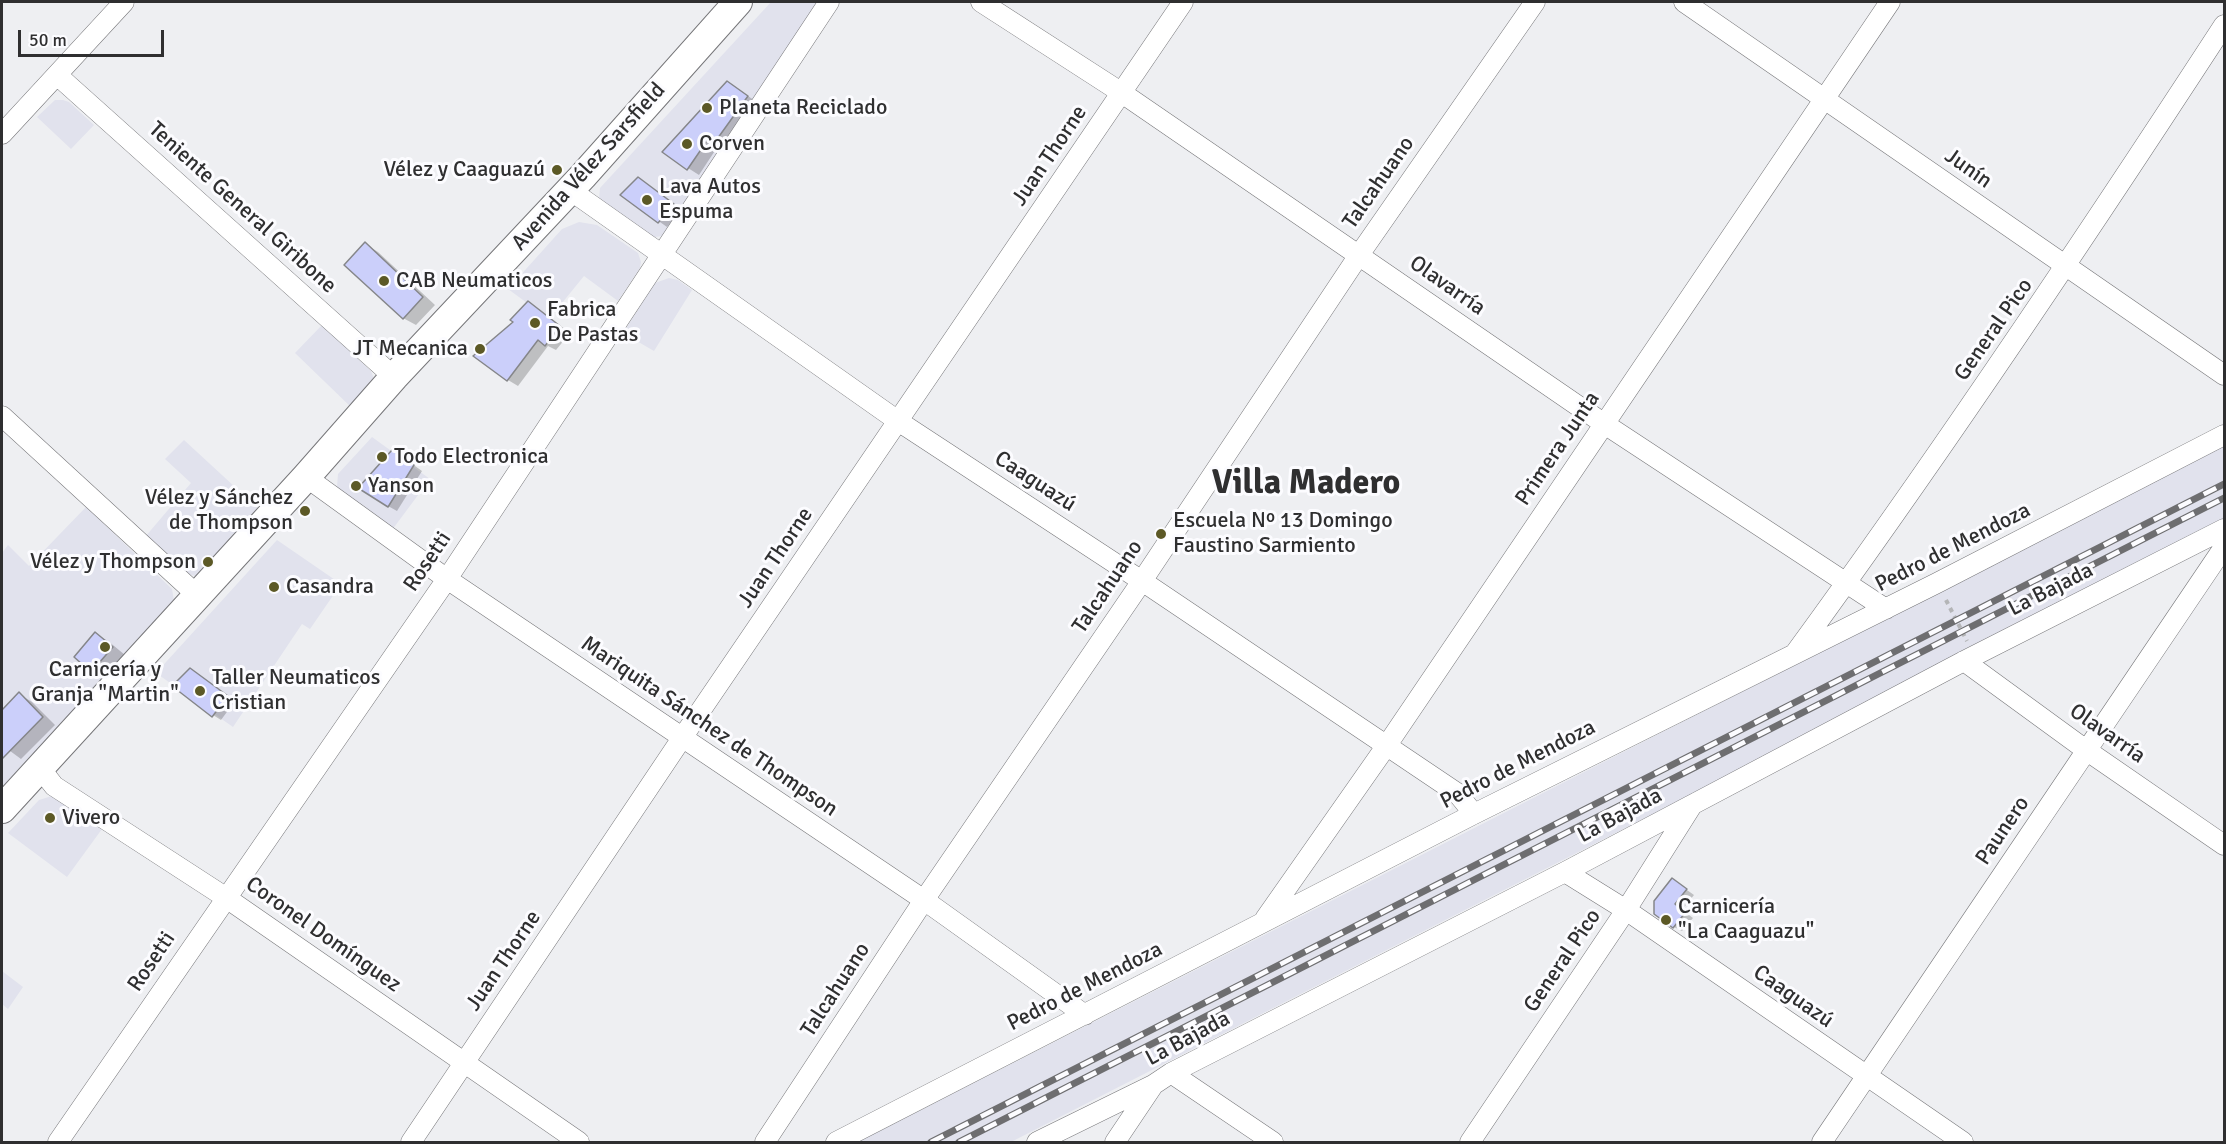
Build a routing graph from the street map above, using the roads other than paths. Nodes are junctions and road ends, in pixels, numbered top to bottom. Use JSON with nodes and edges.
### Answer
{"nodes":[{"id":1,"x":124,"y":2,"type":"edge"},
{"id":2,"x":738,"y":2,"type":"edge"},
{"id":3,"x":829,"y":2,"type":"edge"},
{"id":4,"x":981,"y":2,"type":"edge"},
{"id":5,"x":1183,"y":2,"type":"edge"},
{"id":6,"x":1535,"y":2,"type":"edge"},
{"id":7,"x":1684,"y":2,"type":"edge"},
{"id":8,"x":1890,"y":2,"type":"edge"},
{"id":9,"x":2224,"y":26,"type":"edge"},
{"id":10,"x":57,"y":75,"type":"junction"},
{"id":11,"x":1122,"y":93,"type":"junction"},
{"id":12,"x":1825,"y":99,"type":"junction"},
{"id":13,"x":2,"y":134,"type":"edge"},
{"id":14,"x":570,"y":190,"type":"junction"},
{"id":15,"x":661,"y":254,"type":"junction"},
{"id":16,"x":1359,"y":255,"type":"junction"},
{"id":17,"x":2067,"y":266,"type":"junction"},
{"id":18,"x":2224,"y":375,"type":"edge"},
{"id":19,"x":394,"y":377,"type":"junction"},
{"id":20,"x":2,"y":416,"type":"edge"},
{"id":21,"x":898,"y":421,"type":"junction"},
{"id":22,"x":1604,"y":423,"type":"junction"},
{"id":23,"x":2224,"y":435,"type":"edge"},
{"id":24,"x":306,"y":477,"type":"junction"},
{"id":25,"x":2224,"y":529,"type":"edge"},
{"id":26,"x":2224,"y":547,"type":"edge"},
{"id":27,"x":447,"y":579,"type":"junction"},
{"id":28,"x":1142,"y":581,"type":"junction"},
{"id":29,"x":1846,"y":584,"type":"junction"},
{"id":30,"x":197,"y":595,"type":"junction"},
{"id":31,"x":1886,"y":609,"type":"junction"},
{"id":32,"x":1793,"y":655,"type":"junction"},
{"id":33,"x":1969,"y":658,"type":"junction"},
{"id":34,"x":682,"y":738,"type":"junction"},
{"id":35,"x":1387,"y":745,"type":"junction"},
{"id":36,"x":2086,"y":750,"type":"junction"},
{"id":37,"x":40,"y":768,"type":"junction"},
{"id":38,"x":1693,"y":805,"type":"junction"},
{"id":39,"x":2,"y":808,"type":"edge"},
{"id":40,"x":1474,"y":814,"type":"junction"},
{"id":41,"x":2224,"y":845,"type":"edge"},
{"id":42,"x":1565,"y":872,"type":"junction"},
{"id":43,"x":225,"y":897,"type":"junction"},
{"id":44,"x":924,"y":900,"type":"junction"},
{"id":45,"x":1626,"y":910,"type":"junction"},
{"id":46,"x":1263,"y":922,"type":"junction"},
{"id":47,"x":1085,"y":1014,"type":"junction"},
{"id":48,"x":465,"y":1062,"type":"junction"},
{"id":49,"x":1171,"y":1073,"type":"junction"},
{"id":50,"x":1866,"y":1077,"type":"junction"},
{"id":51,"x":1153,"y":1085,"type":"junction"},
{"id":52,"x":58,"y":1143,"type":"edge"},
{"id":53,"x":411,"y":1143,"type":"edge"},
{"id":54,"x":579,"y":1143,"type":"edge"},
{"id":55,"x":765,"y":1143,"type":"edge"},
{"id":56,"x":836,"y":1143,"type":"edge"},
{"id":57,"x":1037,"y":1143,"type":"edge"},
{"id":58,"x":1115,"y":1143,"type":"edge"},
{"id":59,"x":1273,"y":1143,"type":"edge"},
{"id":60,"x":1470,"y":1143,"type":"edge"},
{"id":61,"x":1822,"y":1143,"type":"edge"},
{"id":62,"x":1963,"y":1143,"type":"edge"}],
"edges":[{"from":1,"to":10,"type":"street"},
{"from":2,"to":14,"type":"main road","name":"Avenida Vélez Sarsfield"},
{"from":3,"to":15,"type":"street","name":"Rosetti"},
{"from":4,"to":11,"type":"street","name":"Olavarría"},
{"from":5,"to":11,"type":"street","name":"Juan Thorne"},
{"from":6,"to":16,"type":"street","name":"Talcahuano"},
{"from":7,"to":12,"type":"street","name":"Junín"},
{"from":8,"to":12,"type":"street","name":"Primera Junta"},
{"from":9,"to":17,"type":"street","name":"General Pico"},
{"from":10,"to":13,"type":"street"},
{"from":10,"to":19,"type":"street","name":"Teniente General Giribone"},
{"from":11,"to":16,"type":"street","name":"Olavarría"},
{"from":11,"to":21,"type":"street","name":"Juan Thorne"},
{"from":12,"to":17,"type":"street","name":"Junín"},
{"from":12,"to":22,"type":"street","name":"Primera Junta"},
{"from":14,"to":15,"type":"street","name":"Caaguazú"},
{"from":14,"to":19,"type":"main road","name":"Avenida Vélez Sarsfield"},
{"from":15,"to":21,"type":"street","name":"Caaguazú"},
{"from":15,"to":27,"type":"street","name":"Rosetti"},
{"from":16,"to":22,"type":"street","name":"Olavarría"},
{"from":16,"to":28,"type":"street","name":"Talcahuano"},
{"from":17,"to":18,"type":"street","name":"Junín"},
{"from":17,"to":29,"type":"street","name":"General Pico"},
{"from":19,"to":24,"type":"main road","name":"Avenida Vélez Sarsfield"},
{"from":20,"to":30,"type":"street"},
{"from":21,"to":28,"type":"street","name":"Caaguazú"},
{"from":21,"to":34,"type":"street","name":"Juan Thorne"},
{"from":22,"to":29,"type":"street","name":"Olavarría"},
{"from":22,"to":35,"type":"street","name":"Primera Junta"},
{"from":23,"to":31,"type":"street","name":"Pedro de Mendoza"},
{"from":24,"to":27,"type":"street","name":"Mariquita Sánchez de Thompson"},
{"from":24,"to":30,"type":"main road","name":"Avenida Vélez Sarsfield"},
{"from":25,"to":33,"type":"street","name":"La Bajada"},
{"from":26,"to":36,"type":"street","name":"Paunero"},
{"from":27,"to":34,"type":"street","name":"Mariquita Sánchez de Thompson"},
{"from":27,"to":43,"type":"street","name":"Rosetti"},
{"from":28,"to":35,"type":"street","name":"Caaguazú"},
{"from":28,"to":44,"type":"street","name":"Talcahuano"},
{"from":29,"to":31,"type":"street","name":"Olavarría"},
{"from":29,"to":32,"type":"street","name":"General Pico"},
{"from":30,"to":37,"type":"main road","name":"Avenida Vélez Sarsfield"},
{"from":31,"to":32,"type":"street","name":"Pedro de Mendoza"},
{"from":32,"to":40,"type":"street","name":"Pedro de Mendoza"},
{"from":33,"to":36,"type":"street","name":"Olavarría"},
{"from":33,"to":38,"type":"street","name":"La Bajada"},
{"from":34,"to":44,"type":"street","name":"Mariquita Sánchez de Thompson"},
{"from":34,"to":48,"type":"street","name":"Juan Thorne"},
{"from":35,"to":40,"type":"street","name":"Caaguazú"},
{"from":35,"to":46,"type":"street","name":"Primera Junta"},
{"from":36,"to":41,"type":"street","name":"Olavarría"},
{"from":36,"to":50,"type":"street","name":"Paunero"},
{"from":37,"to":39,"type":"main road","name":"Avenida Vélez Sarsfield"},
{"from":37,"to":43,"type":"street","name":"Coronel Domínguez"},
{"from":38,"to":42,"type":"street","name":"La Bajada"},
{"from":38,"to":45,"type":"street","name":"General Pico"},
{"from":40,"to":46,"type":"street","name":"Pedro de Mendoza"},
{"from":42,"to":45,"type":"street","name":"Caaguazú"},
{"from":42,"to":49,"type":"street","name":"La Bajada"},
{"from":43,"to":48,"type":"street","name":"Coronel Domínguez"},
{"from":43,"to":52,"type":"street","name":"Rosetti"},
{"from":44,"to":47,"type":"street","name":"Mariquita Sánchez de Thompson"},
{"from":44,"to":55,"type":"street","name":"Talcahuano"},
{"from":45,"to":50,"type":"street","name":"Caaguazú"},
{"from":45,"to":60,"type":"street","name":"General Pico"},
{"from":46,"to":47,"type":"street","name":"Pedro de Mendoza"},
{"from":47,"to":56,"type":"street","name":"Pedro de Mendoza"},
{"from":48,"to":53,"type":"street","name":"Juan Thorne"},
{"from":48,"to":54,"type":"street","name":"Coronel Domínguez"},
{"from":49,"to":51,"type":"street","name":"La Bajada"},
{"from":49,"to":59,"type":"street"},
{"from":50,"to":61,"type":"street","name":"Paunero"},
{"from":50,"to":62,"type":"street","name":"Caaguazú"},
{"from":51,"to":57,"type":"street","name":"La Bajada"},
{"from":51,"to":58,"type":"street"}]}
